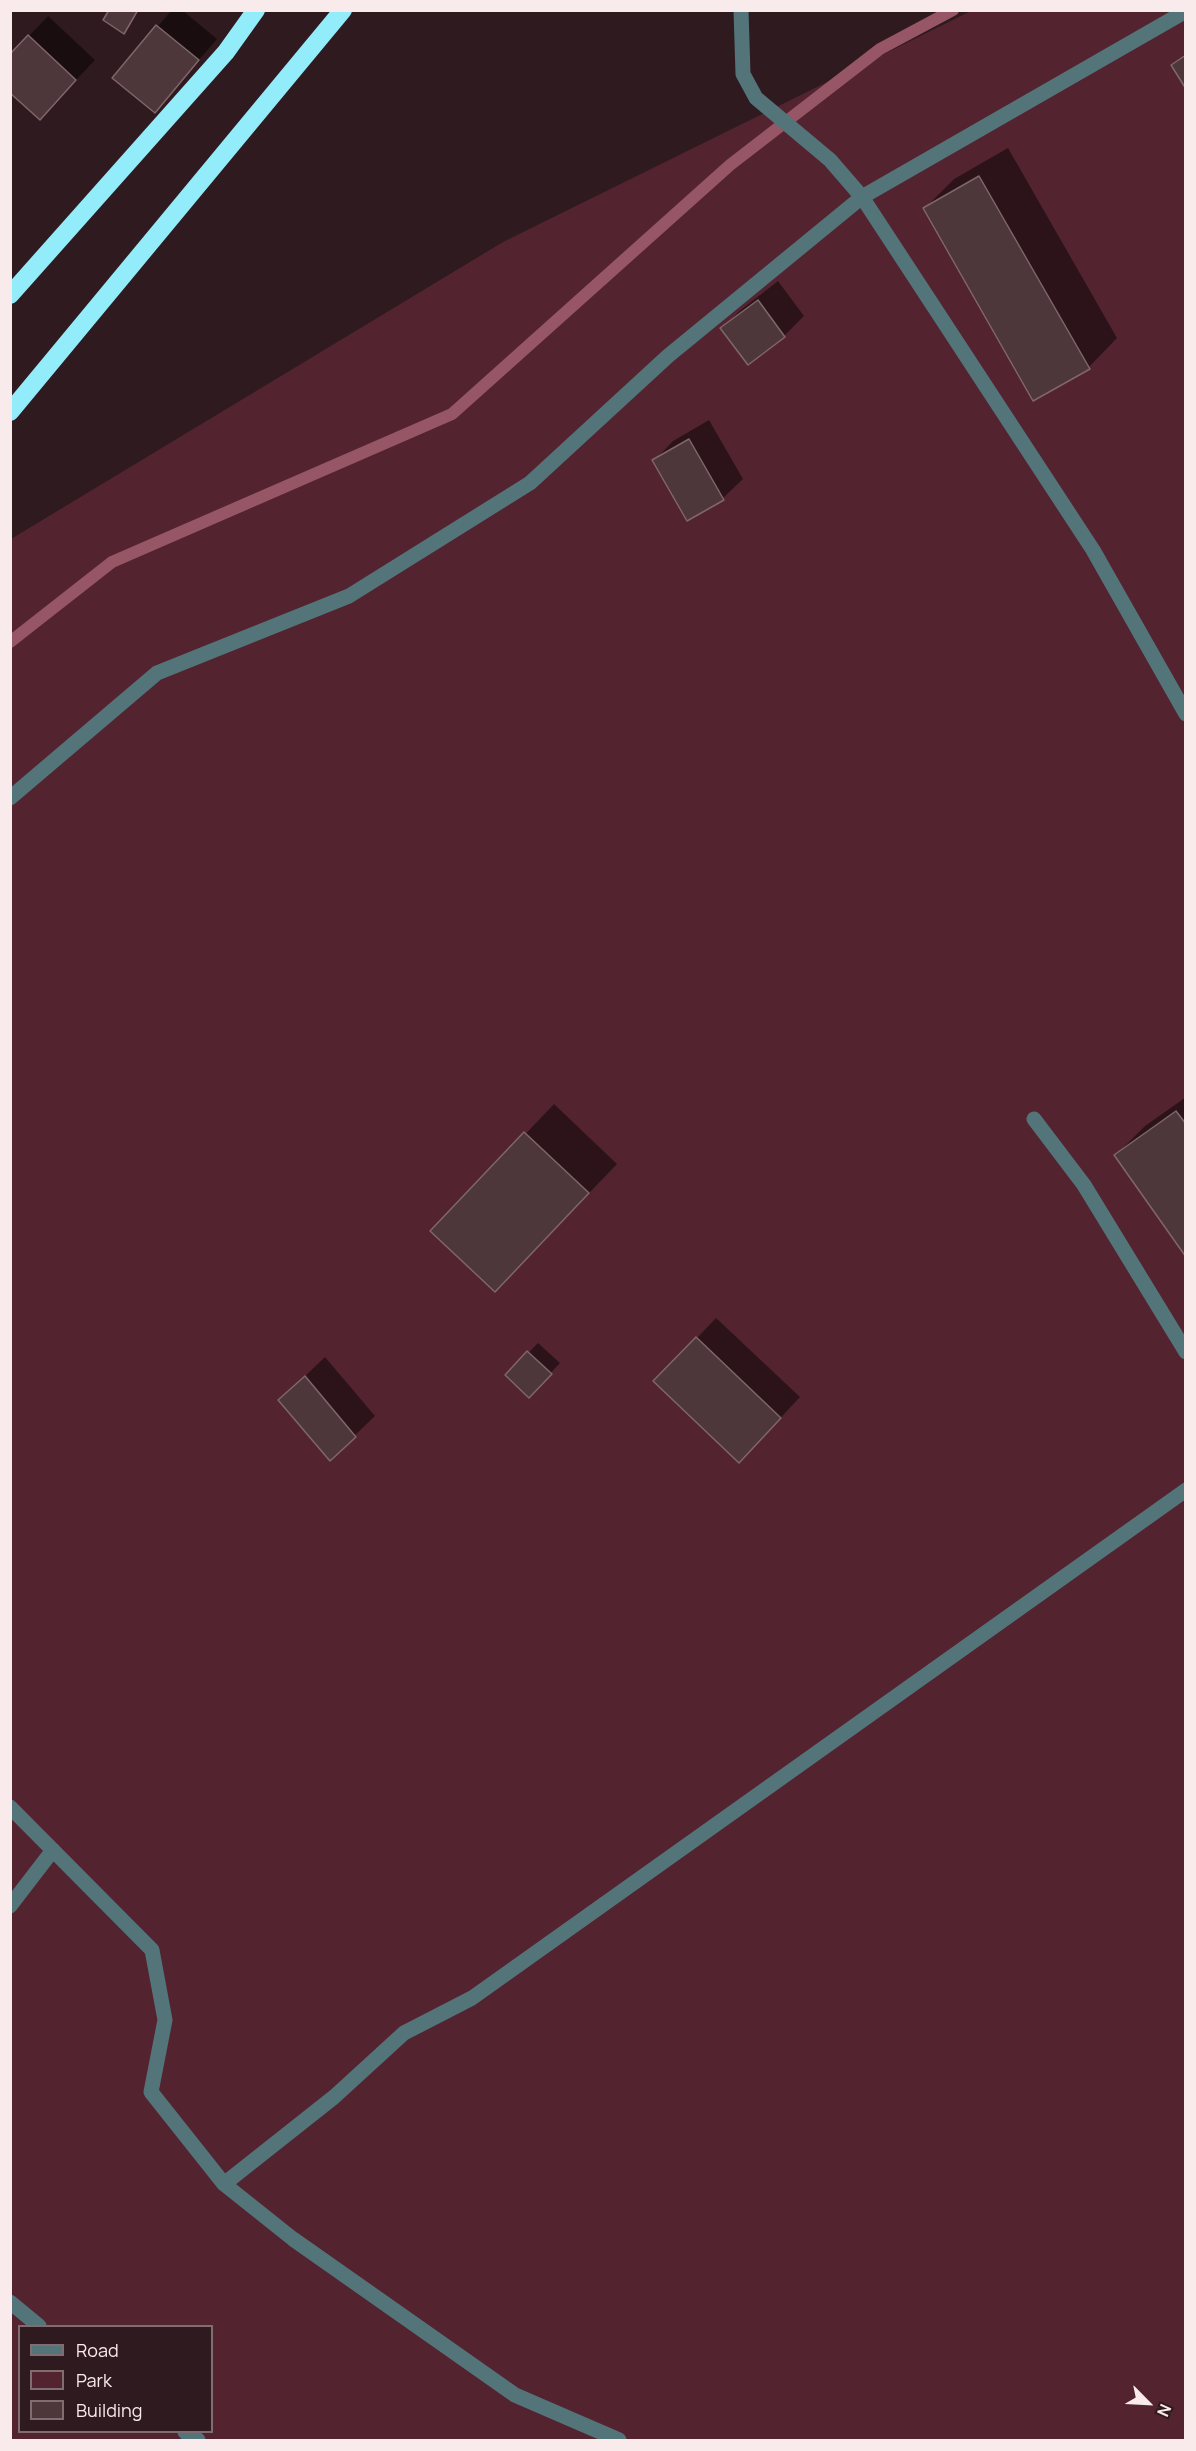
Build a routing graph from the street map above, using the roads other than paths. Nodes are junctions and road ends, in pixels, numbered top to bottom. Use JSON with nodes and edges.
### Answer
{"nodes":[{"id":1,"x":256,"y":10,"type":"edge"},
{"id":2,"x":343,"y":10,"type":"edge"},
{"id":3,"x":741,"y":10,"type":"edge"},
{"id":4,"x":1185,"y":11,"type":"edge"},
{"id":5,"x":862,"y":197,"type":"junction"},
{"id":6,"x":10,"y":295,"type":"edge"},
{"id":7,"x":10,"y":412,"type":"edge"},
{"id":8,"x":1185,"y":714,"type":"edge"},
{"id":9,"x":10,"y":798,"type":"edge"},
{"id":10,"x":1034,"y":1119,"type":"dead end"},
{"id":11,"x":1185,"y":1352,"type":"edge"},
{"id":12,"x":1185,"y":1490,"type":"edge"},
{"id":13,"x":10,"y":1807,"type":"edge"},
{"id":14,"x":53,"y":1850,"type":"junction"},
{"id":15,"x":10,"y":1906,"type":"edge"},
{"id":16,"x":224,"y":2184,"type":"junction"},
{"id":17,"x":10,"y":2302,"type":"edge"},
{"id":18,"x":38,"y":2325,"type":"edge"},
{"id":19,"x":619,"y":2440,"type":"edge"}],
"edges":[{"from":1,"to":6,"type":"highway"},
{"from":2,"to":7,"type":"highway"},
{"from":3,"to":5,"type":"street"},
{"from":4,"to":5,"type":"street"},
{"from":5,"to":8,"type":"street"},
{"from":5,"to":9,"type":"street"},
{"from":10,"to":11,"type":"street"},
{"from":12,"to":16,"type":"street"},
{"from":13,"to":14,"type":"street"},
{"from":14,"to":15,"type":"street"},
{"from":14,"to":16,"type":"street"},
{"from":16,"to":19,"type":"street"},
{"from":17,"to":18,"type":"street"}]}
